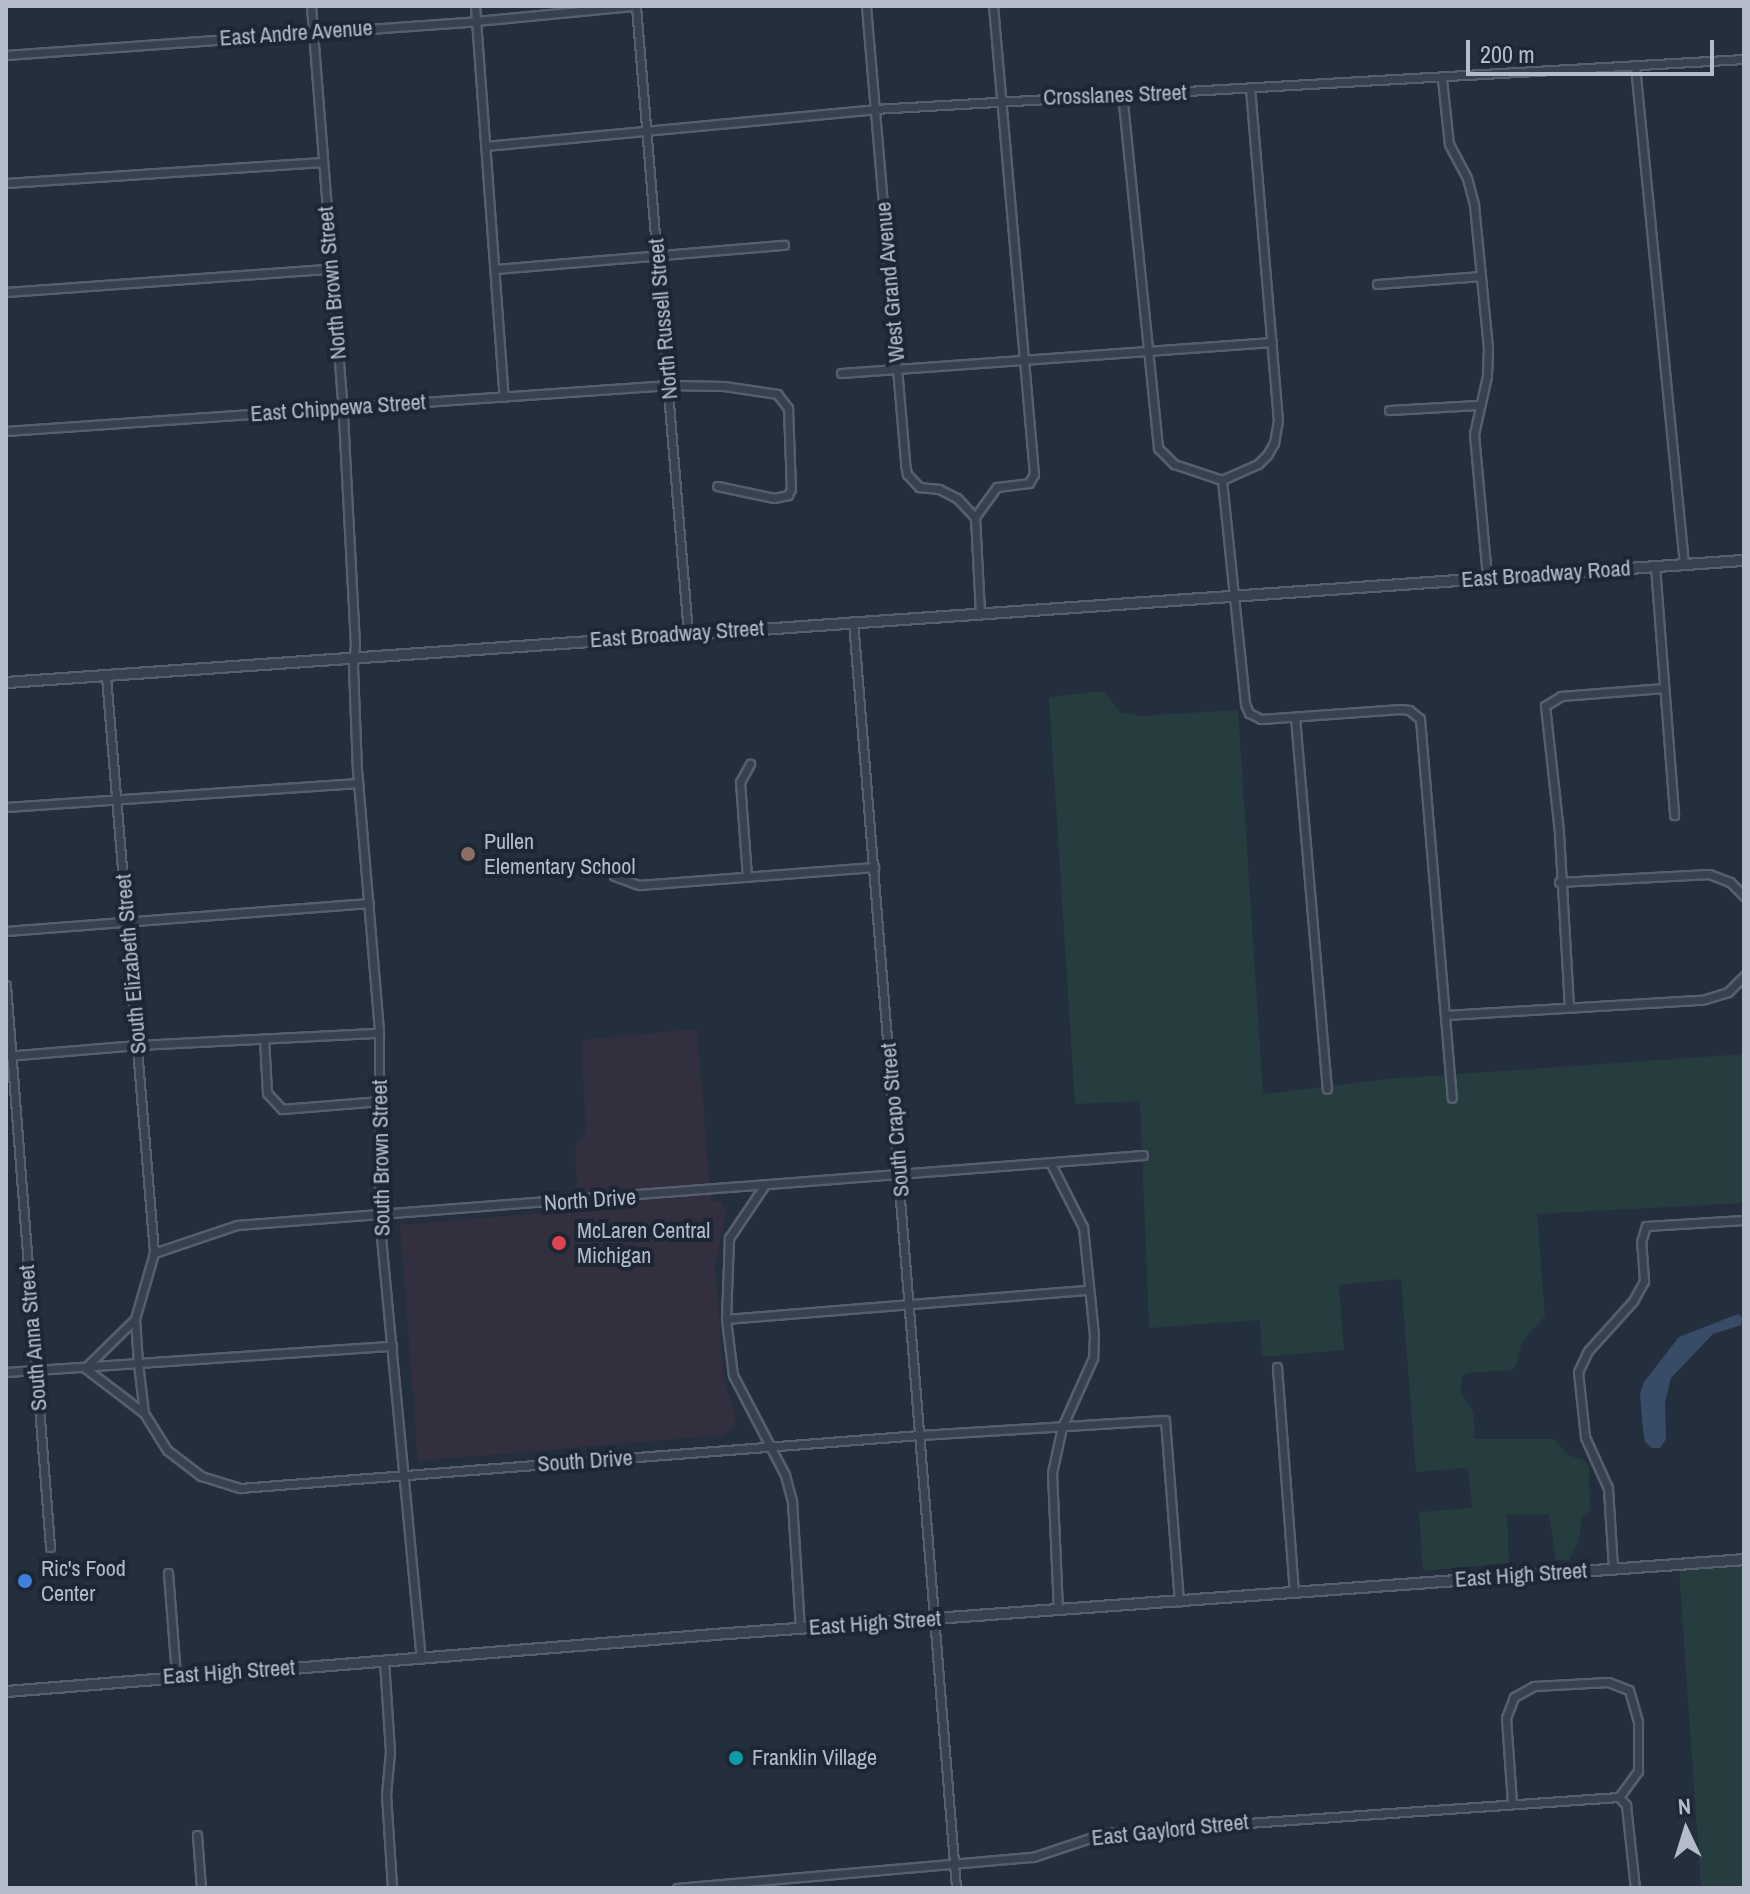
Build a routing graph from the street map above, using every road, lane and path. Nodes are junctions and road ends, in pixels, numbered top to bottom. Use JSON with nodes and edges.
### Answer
{"nodes":[{"id":1,"x":311,"y":6,"type":"edge"},
{"id":2,"x":475,"y":6,"type":"edge"},
{"id":3,"x":635,"y":6,"type":"edge"},
{"id":4,"x":866,"y":6,"type":"edge"},
{"id":5,"x":993,"y":6,"type":"edge"},
{"id":6,"x":477,"y":21,"type":"junction"},
{"id":7,"x":313,"y":32,"type":"junction"},
{"id":8,"x":6,"y":55,"type":"edge"},
{"id":9,"x":1744,"y":59,"type":"edge"},
{"id":10,"x":1635,"y":66,"type":"junction"},
{"id":11,"x":1442,"y":79,"type":"junction"},
{"id":12,"x":1250,"y":90,"type":"junction"},
{"id":13,"x":1122,"y":93,"type":"junction"},
{"id":14,"x":1001,"y":100,"type":"junction"},
{"id":15,"x":874,"y":109,"type":"junction"},
{"id":16,"x":647,"y":131,"type":"junction"},
{"id":17,"x":486,"y":146,"type":"junction"},
{"id":18,"x":322,"y":162,"type":"junction"},
{"id":19,"x":6,"y":183,"type":"edge"},
{"id":20,"x":784,"y":245,"type":"dead end"},
{"id":21,"x":657,"y":255,"type":"junction"},
{"id":22,"x":329,"y":269,"type":"junction"},
{"id":23,"x":496,"y":269,"type":"junction"},
{"id":24,"x":1481,"y":276,"type":"junction"},
{"id":25,"x":1377,"y":284,"type":"dead end"},
{"id":26,"x":6,"y":292,"type":"edge"},
{"id":27,"x":1272,"y":342,"type":"junction"},
{"id":28,"x":1147,"y":351,"type":"junction"},
{"id":29,"x":1023,"y":358,"type":"junction"},
{"id":30,"x":898,"y":369,"type":"junction"},
{"id":31,"x":841,"y":373,"type":"dead end"},
{"id":32,"x":669,"y":385,"type":"junction"},
{"id":33,"x":504,"y":397,"type":"junction"},
{"id":34,"x":1478,"y":405,"type":"junction"},
{"id":35,"x":343,"y":407,"type":"junction"},
{"id":36,"x":1389,"y":410,"type":"dead end"},
{"id":37,"x":6,"y":431,"type":"edge"},
{"id":38,"x":1222,"y":480,"type":"junction"},
{"id":39,"x":717,"y":486,"type":"dead end"},
{"id":40,"x":975,"y":517,"type":"junction"},
{"id":41,"x":1744,"y":560,"type":"edge"},
{"id":42,"x":1684,"y":564,"type":"junction"},
{"id":43,"x":1655,"y":566,"type":"junction"},
{"id":44,"x":1487,"y":578,"type":"junction"},
{"id":45,"x":1347,"y":588,"type":"joint"},
{"id":46,"x":1234,"y":594,"type":"junction"},
{"id":47,"x":980,"y":611,"type":"junction"},
{"id":48,"x":853,"y":621,"type":"junction"},
{"id":49,"x":688,"y":633,"type":"junction"},
{"id":50,"x":354,"y":657,"type":"junction"},
{"id":51,"x":106,"y":676,"type":"junction"},
{"id":52,"x":6,"y":682,"type":"edge"},
{"id":53,"x":1664,"y":688,"type":"junction"},
{"id":54,"x":1295,"y":717,"type":"junction"},
{"id":55,"x":750,"y":764,"type":"dead end"},
{"id":56,"x":358,"y":783,"type":"junction"},
{"id":57,"x":117,"y":800,"type":"junction"},
{"id":58,"x":6,"y":807,"type":"edge"},
{"id":59,"x":1674,"y":815,"type":"dead end"},
{"id":60,"x":874,"y":867,"type":"junction"},
{"id":61,"x":614,"y":876,"type":"dead end"},
{"id":62,"x":747,"y":877,"type":"junction"},
{"id":63,"x":1559,"y":882,"type":"junction"},
{"id":64,"x":1744,"y":896,"type":"edge"},
{"id":65,"x":369,"y":903,"type":"junction"},
{"id":66,"x":127,"y":922,"type":"junction"},
{"id":67,"x":6,"y":931,"type":"edge"},
{"id":68,"x":1744,"y":976,"type":"edge"},
{"id":69,"x":6,"y":985,"type":"edge"},
{"id":70,"x":1569,"y":1007,"type":"junction"},
{"id":71,"x":1446,"y":1015,"type":"junction"},
{"id":72,"x":379,"y":1033,"type":"junction"},
{"id":73,"x":264,"y":1039,"type":"junction"},
{"id":74,"x":138,"y":1045,"type":"junction"},
{"id":75,"x":9,"y":1056,"type":"edge"},
{"id":76,"x":1327,"y":1089,"type":"dead end"},
{"id":77,"x":1452,"y":1098,"type":"dead end"},
{"id":78,"x":381,"y":1101,"type":"junction"},
{"id":79,"x":1143,"y":1155,"type":"dead end"},
{"id":80,"x":1051,"y":1164,"type":"junction"},
{"id":81,"x":900,"y":1174,"type":"junction"},
{"id":82,"x":764,"y":1186,"type":"junction"},
{"id":83,"x":379,"y":1216,"type":"junction"},
{"id":84,"x":1744,"y":1220,"type":"edge"},
{"id":85,"x":154,"y":1253,"type":"junction"},
{"id":86,"x":1088,"y":1290,"type":"junction"},
{"id":87,"x":909,"y":1304,"type":"junction"},
{"id":88,"x":135,"y":1319,"type":"junction"},
{"id":89,"x":726,"y":1319,"type":"junction"},
{"id":90,"x":392,"y":1346,"type":"junction"},
{"id":91,"x":138,"y":1363,"type":"junction"},
{"id":92,"x":1277,"y":1367,"type":"dead end"},
{"id":93,"x":85,"y":1368,"type":"junction"},
{"id":94,"x":36,"y":1370,"type":"junction"},
{"id":95,"x":6,"y":1372,"type":"edge"},
{"id":96,"x":144,"y":1413,"type":"junction"},
{"id":97,"x":1062,"y":1427,"type":"junction"},
{"id":98,"x":920,"y":1435,"type":"junction"},
{"id":99,"x":769,"y":1448,"type":"junction"},
{"id":100,"x":402,"y":1474,"type":"junction"},
{"id":101,"x":50,"y":1547,"type":"dead end"},
{"id":102,"x":1744,"y":1559,"type":"edge"},
{"id":103,"x":1613,"y":1568,"type":"junction"},
{"id":104,"x":168,"y":1573,"type":"dead end"},
{"id":105,"x":1294,"y":1592,"type":"junction"},
{"id":106,"x":1179,"y":1601,"type":"junction"},
{"id":107,"x":1058,"y":1610,"type":"junction"},
{"id":108,"x":937,"y":1618,"type":"junction"},
{"id":109,"x":800,"y":1629,"type":"junction"},
{"id":110,"x":421,"y":1658,"type":"junction"},
{"id":111,"x":384,"y":1661,"type":"junction"},
{"id":112,"x":176,"y":1675,"type":"junction"},
{"id":113,"x":6,"y":1691,"type":"edge"},
{"id":114,"x":1619,"y":1797,"type":"junction"},
{"id":115,"x":1512,"y":1803,"type":"junction"},
{"id":116,"x":197,"y":1835,"type":"dead end"},
{"id":117,"x":955,"y":1865,"type":"junction"},
{"id":118,"x":201,"y":1888,"type":"edge"},
{"id":119,"x":392,"y":1888,"type":"edge"},
{"id":120,"x":677,"y":1888,"type":"edge"},
{"id":121,"x":956,"y":1888,"type":"edge"},
{"id":122,"x":1635,"y":1888,"type":"edge"}],
"edges":[{"from":1,"to":7,"type":"street","name":"North Brown Street"},
{"from":2,"to":6,"type":"street"},
{"from":3,"to":6,"type":"street","name":"East Andre Avenue"},
{"from":3,"to":16,"type":"street","name":"North Russell Street"},
{"from":4,"to":15,"type":"street","name":"West Grand Avenue"},
{"from":5,"to":14,"type":"street"},
{"from":6,"to":7,"type":"street","name":"East Andre Avenue"},
{"from":6,"to":17,"type":"street"},
{"from":7,"to":8,"type":"street","name":"East Andre Avenue"},
{"from":7,"to":18,"type":"street","name":"North Brown Street"},
{"from":9,"to":10,"type":"street","name":"Crosslanes Street"},
{"from":10,"to":11,"type":"street","name":"Crosslanes Street"},
{"from":10,"to":42,"type":"street"},
{"from":11,"to":12,"type":"street","name":"Crosslanes Street"},
{"from":11,"to":24,"type":"street"},
{"from":12,"to":13,"type":"street","name":"Crosslanes Street"},
{"from":12,"to":27,"type":"street"},
{"from":13,"to":14,"type":"street","name":"Crosslanes Street"},
{"from":13,"to":28,"type":"street"},
{"from":14,"to":15,"type":"street","name":"Crosslanes Street"},
{"from":14,"to":29,"type":"street"},
{"from":15,"to":16,"type":"street","name":"Crosslanes Street"},
{"from":15,"to":30,"type":"street","name":"West Grand Avenue"},
{"from":16,"to":17,"type":"street","name":"Crosslanes Street"},
{"from":16,"to":21,"type":"street","name":"North Russell Street"},
{"from":17,"to":23,"type":"street"},
{"from":18,"to":19,"type":"street"},
{"from":18,"to":22,"type":"street","name":"North Brown Street"},
{"from":20,"to":21,"type":"street"},
{"from":21,"to":23,"type":"street"},
{"from":21,"to":32,"type":"street","name":"North Russell Street"},
{"from":22,"to":26,"type":"street"},
{"from":22,"to":35,"type":"street","name":"North Brown Street"},
{"from":23,"to":33,"type":"street"},
{"from":24,"to":25,"type":"street"},
{"from":24,"to":34,"type":"street"},
{"from":27,"to":28,"type":"street"},
{"from":27,"to":38,"type":"street"},
{"from":28,"to":29,"type":"street"},
{"from":28,"to":38,"type":"street"},
{"from":29,"to":30,"type":"street"},
{"from":29,"to":40,"type":"street"},
{"from":30,"to":31,"type":"street"},
{"from":30,"to":40,"type":"street","name":"West Grand Avenue"},
{"from":32,"to":33,"type":"street","name":"East Chippewa Street"},
{"from":32,"to":39,"type":"street","name":"East Chippewa Street"},
{"from":32,"to":49,"type":"street","name":"North Russell Street"},
{"from":33,"to":35,"type":"street","name":"East Chippewa Street"},
{"from":34,"to":36,"type":"street"},
{"from":34,"to":44,"type":"street"},
{"from":35,"to":37,"type":"street","name":"East Chippewa Street"},
{"from":35,"to":50,"type":"street","name":"North Brown Street"},
{"from":38,"to":46,"type":"street"},
{"from":40,"to":47,"type":"street"},
{"from":41,"to":42,"type":"street","name":"East Broadway Road"},
{"from":42,"to":43,"type":"street","name":"East Broadway Road"},
{"from":43,"to":44,"type":"street","name":"East Broadway Road"},
{"from":43,"to":53,"type":"street"},
{"from":44,"to":45,"type":"street","name":"East Broadway Road"},
{"from":45,"to":46,"type":"street","name":"East Broadway Street"},
{"from":46,"to":47,"type":"street","name":"East Broadway Street"},
{"from":46,"to":54,"type":"street"},
{"from":47,"to":48,"type":"street","name":"East Broadway Street"},
{"from":48,"to":49,"type":"street","name":"East Broadway Street"},
{"from":48,"to":60,"type":"street","name":"South Crapo Street"},
{"from":49,"to":50,"type":"street","name":"East Broadway Street"},
{"from":50,"to":51,"type":"street","name":"East Broadway Street"},
{"from":50,"to":56,"type":"street","name":"South Brown Street"},
{"from":51,"to":52,"type":"street","name":"East Broadway Street"},
{"from":51,"to":57,"type":"street","name":"South Elizabeth Street"},
{"from":53,"to":59,"type":"street"},
{"from":53,"to":63,"type":"street"},
{"from":54,"to":71,"type":"street"},
{"from":54,"to":76,"type":"street"},
{"from":55,"to":62,"type":"street"},
{"from":56,"to":57,"type":"street"},
{"from":56,"to":65,"type":"street","name":"South Brown Street"},
{"from":57,"to":58,"type":"street"},
{"from":57,"to":66,"type":"street","name":"South Elizabeth Street"},
{"from":60,"to":62,"type":"street"},
{"from":60,"to":81,"type":"street","name":"South Crapo Street"},
{"from":61,"to":62,"type":"street"},
{"from":63,"to":64,"type":"street"},
{"from":63,"to":70,"type":"street"},
{"from":65,"to":66,"type":"street"},
{"from":65,"to":72,"type":"street","name":"South Brown Street"},
{"from":66,"to":67,"type":"street"},
{"from":66,"to":74,"type":"street","name":"South Elizabeth Street"},
{"from":68,"to":70,"type":"street"},
{"from":69,"to":75,"type":"street","name":"South Anna Street"},
{"from":70,"to":71,"type":"street"},
{"from":71,"to":77,"type":"street"},
{"from":72,"to":73,"type":"street"},
{"from":72,"to":78,"type":"street","name":"South Brown Street"},
{"from":73,"to":74,"type":"street"},
{"from":73,"to":78,"type":"street"},
{"from":74,"to":75,"type":"street"},
{"from":74,"to":85,"type":"street","name":"South Elizabeth Street"},
{"from":75,"to":94,"type":"street","name":"South Anna Street"},
{"from":78,"to":83,"type":"street","name":"South Brown Street"},
{"from":79,"to":80,"type":"street","name":"North Drive"},
{"from":80,"to":81,"type":"street","name":"North Drive"},
{"from":80,"to":86,"type":"street"},
{"from":81,"to":82,"type":"street","name":"North Drive"},
{"from":81,"to":87,"type":"street","name":"South Crapo Street"},
{"from":82,"to":83,"type":"street","name":"North Drive"},
{"from":82,"to":89,"type":"street"},
{"from":83,"to":85,"type":"street","name":"North Drive"},
{"from":83,"to":90,"type":"street","name":"South Brown Street"},
{"from":84,"to":103,"type":"street"},
{"from":85,"to":88,"type":"street"},
{"from":86,"to":87,"type":"street"},
{"from":86,"to":97,"type":"street"},
{"from":87,"to":89,"type":"street"},
{"from":87,"to":98,"type":"street","name":"South Crapo Street"},
{"from":88,"to":91,"type":"street"},
{"from":88,"to":93,"type":"street"},
{"from":89,"to":99,"type":"street"},
{"from":90,"to":91,"type":"street"},
{"from":90,"to":100,"type":"street","name":"South Brown Street"},
{"from":91,"to":93,"type":"street"},
{"from":91,"to":96,"type":"street","name":"South Drive"},
{"from":92,"to":105,"type":"street"},
{"from":93,"to":94,"type":"street"},
{"from":93,"to":96,"type":"street"},
{"from":94,"to":95,"type":"street"},
{"from":94,"to":101,"type":"street","name":"South Anna Street"},
{"from":96,"to":100,"type":"street","name":"South Drive"},
{"from":97,"to":98,"type":"street","name":"South Drive"},
{"from":97,"to":106,"type":"street","name":"South Drive"},
{"from":97,"to":107,"type":"street"},
{"from":98,"to":99,"type":"street","name":"South Drive"},
{"from":98,"to":108,"type":"street","name":"South Crapo Street"},
{"from":99,"to":100,"type":"street","name":"South Drive"},
{"from":99,"to":109,"type":"street"},
{"from":100,"to":110,"type":"street","name":"South Brown Street"},
{"from":102,"to":103,"type":"street","name":"East High Street"},
{"from":103,"to":105,"type":"street","name":"East High Street"},
{"from":104,"to":112,"type":"street"},
{"from":105,"to":106,"type":"street","name":"East High Street"},
{"from":106,"to":107,"type":"street","name":"East High Street"},
{"from":107,"to":108,"type":"street","name":"East High Street"},
{"from":108,"to":109,"type":"street","name":"East High Street"},
{"from":108,"to":117,"type":"street","name":"South Crapo Street"},
{"from":109,"to":110,"type":"street","name":"East High Street"},
{"from":110,"to":111,"type":"street","name":"East High Street"},
{"from":111,"to":112,"type":"street","name":"East High Street"},
{"from":111,"to":119,"type":"street"},
{"from":112,"to":113,"type":"street","name":"East High Street"},
{"from":114,"to":115,"type":"street","name":"East Gaylord Street"},
{"from":114,"to":115,"type":"street"},
{"from":114,"to":122,"type":"street"},
{"from":115,"to":117,"type":"street","name":"East Gaylord Street"},
{"from":116,"to":118,"type":"street"},
{"from":117,"to":120,"type":"street","name":"East Gaylord Street"},
{"from":117,"to":121,"type":"street","name":"South Crapo Street"}]}
